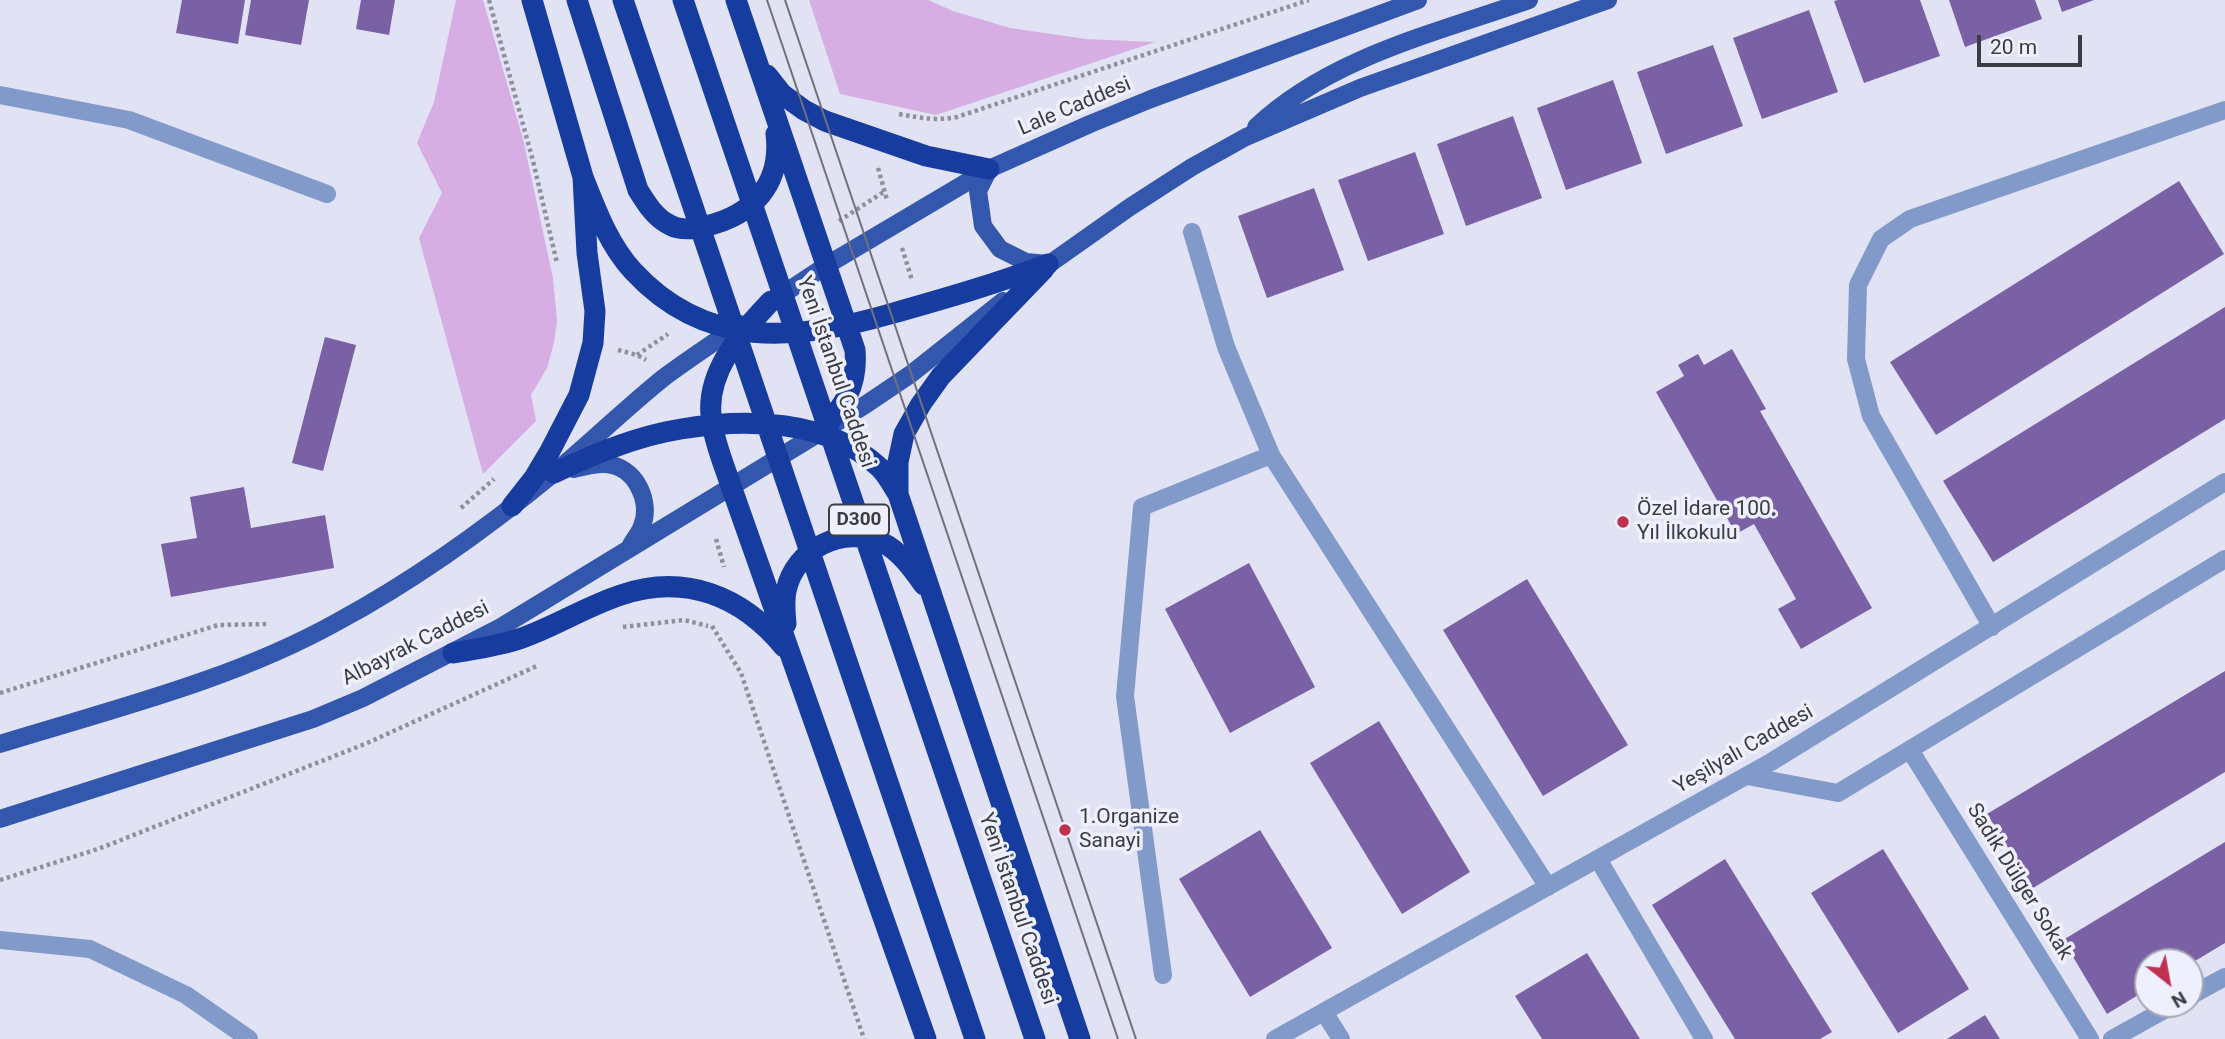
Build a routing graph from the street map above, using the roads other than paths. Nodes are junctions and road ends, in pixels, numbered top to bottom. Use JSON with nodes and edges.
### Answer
{"nodes":[{"id":1,"x":532,"y":0,"type":"edge"},
{"id":2,"x":577,"y":0,"type":"edge"},
{"id":3,"x":623,"y":0,"type":"edge"},
{"id":4,"x":683,"y":0,"type":"edge"},
{"id":5,"x":736,"y":0,"type":"edge"},
{"id":6,"x":1418,"y":0,"type":"edge"},
{"id":7,"x":1530,"y":0,"type":"edge"},
{"id":8,"x":1608,"y":0,"type":"edge"},
{"id":9,"x":759,"y":65,"type":"junction"},
{"id":10,"x":0,"y":95,"type":"edge"},
{"id":11,"x":772,"y":107,"type":"junction"},
{"id":12,"x":2225,"y":110,"type":"edge"},
{"id":13,"x":1246,"y":137,"type":"junction"},
{"id":14,"x":989,"y":169,"type":"junction"},
{"id":15,"x":583,"y":177,"type":"junction"},
{"id":16,"x":327,"y":194,"type":"dead end"},
{"id":17,"x":1192,"y":232,"type":"dead end"},
{"id":18,"x":1048,"y":264,"type":"junction"},
{"id":19,"x":827,"y":265,"type":"junction"},
{"id":20,"x":771,"y":301,"type":"joint"},
{"id":21,"x":848,"y":327,"type":"junction"},
{"id":22,"x":737,"y":331,"type":"junction"},
{"id":23,"x":712,"y":425,"type":"junction"},
{"id":24,"x":818,"y":434,"type":"junction"},
{"id":25,"x":1271,"y":455,"type":"junction"},
{"id":26,"x":554,"y":473,"type":"junction"},
{"id":27,"x":2225,"y":482,"type":"edge"},
{"id":28,"x":731,"y":486,"type":"junction"},
{"id":29,"x":898,"y":494,"type":"junction"},
{"id":30,"x":512,"y":506,"type":"junction"},
{"id":31,"x":629,"y":548,"type":"junction"},
{"id":32,"x":2225,"y":559,"type":"edge"},
{"id":33,"x":935,"y":602,"type":"junction"},
{"id":34,"x":1992,"y":626,"type":"junction"},
{"id":35,"x":453,"y":653,"type":"junction"},
{"id":36,"x":792,"y":657,"type":"junction"},
{"id":37,"x":0,"y":744,"type":"edge"},
{"id":38,"x":1910,"y":750,"type":"junction"},
{"id":39,"x":1747,"y":776,"type":"junction"},
{"id":40,"x":0,"y":819,"type":"edge"},
{"id":41,"x":1598,"y":859,"type":"junction"},
{"id":42,"x":1548,"y":887,"type":"junction"},
{"id":43,"x":0,"y":940,"type":"edge"},
{"id":44,"x":1163,"y":975,"type":"dead end"},
{"id":45,"x":2225,"y":977,"type":"edge"},
{"id":46,"x":2204,"y":988,"type":"edge"},
{"id":47,"x":1324,"y":1012,"type":"junction"},
{"id":48,"x":2150,"y":1018,"type":"edge"},
{"id":49,"x":249,"y":1039,"type":"edge"},
{"id":50,"x":926,"y":1039,"type":"edge"},
{"id":51,"x":975,"y":1039,"type":"edge"},
{"id":52,"x":1035,"y":1039,"type":"edge"},
{"id":53,"x":1080,"y":1039,"type":"edge"},
{"id":54,"x":1275,"y":1039,"type":"edge"},
{"id":55,"x":1341,"y":1039,"type":"edge"},
{"id":56,"x":1704,"y":1039,"type":"edge"},
{"id":57,"x":2090,"y":1039,"type":"edge"},
{"id":58,"x":2112,"y":1039,"type":"edge"}],
"edges":[{"from":1,"to":15,"type":"highway"},
{"from":2,"to":11,"type":"highway"},
{"from":3,"to":51,"type":"highway","number":"D300"},
{"from":4,"to":52,"type":"highway","name":"Yeni İstanbul Caddesi","number":"D300"},
{"from":5,"to":9,"type":"highway"},
{"from":6,"to":14,"type":"main road","name":"Lale Caddesi"},
{"from":7,"to":13,"type":"main road"},
{"from":8,"to":13,"type":"main road"},
{"from":9,"to":11,"type":"highway"},
{"from":9,"to":14,"type":"highway"},
{"from":10,"to":16,"type":"street"},
{"from":11,"to":19,"type":"highway"},
{"from":12,"to":34,"type":"street"},
{"from":13,"to":18,"type":"main road"},
{"from":14,"to":18,"type":"main road"},
{"from":14,"to":19,"type":"main road","name":"Lale Caddesi"},
{"from":15,"to":22,"type":"highway"},
{"from":15,"to":30,"type":"highway"},
{"from":17,"to":25,"type":"street"},
{"from":18,"to":21,"type":"highway"},
{"from":18,"to":24,"type":"main road","name":"Albayrak Caddesi"},
{"from":18,"to":29,"type":"highway"},
{"from":19,"to":20,"type":"main road","name":"Lale Caddesi"},
{"from":19,"to":21,"type":"highway"},
{"from":20,"to":22,"type":"highway"},
{"from":21,"to":22,"type":"highway"},
{"from":21,"to":24,"type":"highway"},
{"from":22,"to":23,"type":"highway"},
{"from":22,"to":26,"type":"main road"},
{"from":23,"to":24,"type":"highway"},
{"from":23,"to":26,"type":"highway"},
{"from":23,"to":28,"type":"highway"},
{"from":24,"to":28,"type":"main road","name":"Albayrak Caddesi"},
{"from":24,"to":29,"type":"highway"},
{"from":25,"to":42,"type":"street"},
{"from":25,"to":44,"type":"street"},
{"from":26,"to":30,"type":"main road"},
{"from":26,"to":31,"type":"main road"},
{"from":27,"to":34,"type":"street","name":"Yeşilyalı Caddesi"},
{"from":28,"to":31,"type":"main road","name":"Albayrak Caddesi"},
{"from":28,"to":36,"type":"highway"},
{"from":29,"to":33,"type":"highway"},
{"from":30,"to":37,"type":"main road"},
{"from":31,"to":35,"type":"main road","name":"Albayrak Caddesi"},
{"from":32,"to":38,"type":"street"},
{"from":33,"to":36,"type":"highway"},
{"from":33,"to":53,"type":"highway"},
{"from":34,"to":39,"type":"street","name":"Yeşilyalı Caddesi"},
{"from":35,"to":36,"type":"highway"},
{"from":35,"to":40,"type":"main road","name":"Albayrak Caddesi"},
{"from":36,"to":50,"type":"highway"},
{"from":38,"to":39,"type":"street"},
{"from":38,"to":57,"type":"street","name":"Sadık Dülger Sokak"},
{"from":39,"to":41,"type":"street","name":"Yeşilyalı Caddesi"},
{"from":41,"to":42,"type":"street","name":"Yeşilyalı Caddesi"},
{"from":41,"to":56,"type":"street"},
{"from":42,"to":47,"type":"street","name":"Yeşilyalı Caddesi"},
{"from":43,"to":49,"type":"street"},
{"from":45,"to":46,"type":"street"},
{"from":47,"to":54,"type":"street","name":"Yeşilyalı Caddesi"},
{"from":47,"to":55,"type":"street"},
{"from":48,"to":58,"type":"street"}]}
